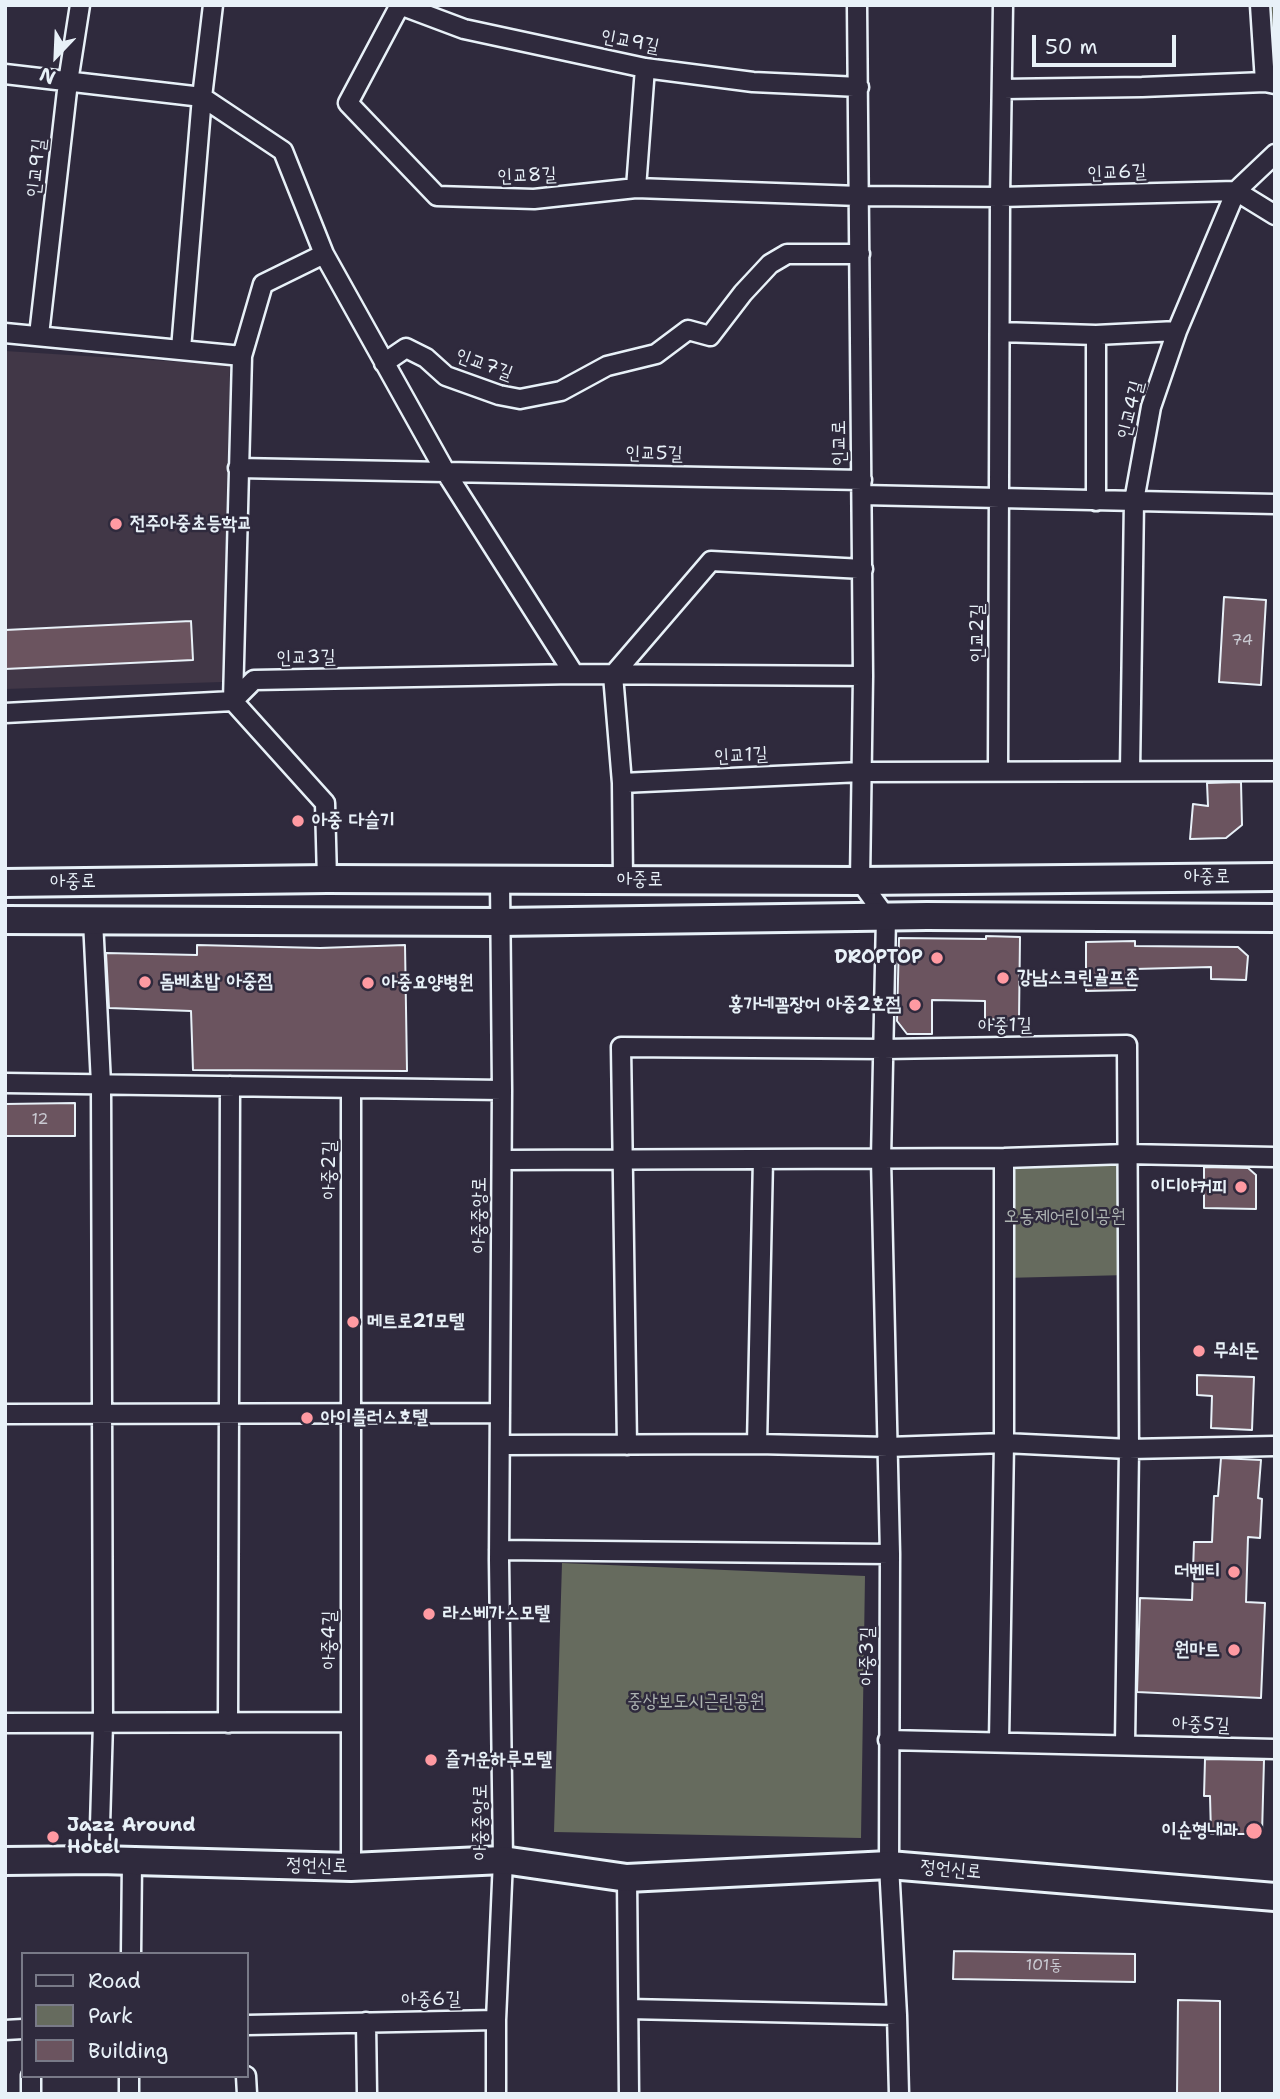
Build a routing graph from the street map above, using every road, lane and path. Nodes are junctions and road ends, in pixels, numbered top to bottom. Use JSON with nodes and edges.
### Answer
{"nodes":[{"id":1,"x":80,"y":5,"type":"edge"},
{"id":2,"x":213,"y":5,"type":"edge"},
{"id":3,"x":400,"y":5,"type":"edge"},
{"id":4,"x":858,"y":5,"type":"edge"},
{"id":5,"x":1003,"y":5,"type":"edge"},
{"id":6,"x":1260,"y":5,"type":"edge"},
{"id":7,"x":645,"y":68,"type":"junction"},
{"id":8,"x":5,"y":75,"type":"edge"},
{"id":9,"x":68,"y":82,"type":"junction"},
{"id":10,"x":1270,"y":83,"type":"edge"},
{"id":11,"x":859,"y":87,"type":"junction"},
{"id":12,"x":1003,"y":89,"type":"junction"},
{"id":13,"x":202,"y":97,"type":"junction"},
{"id":14,"x":1275,"y":154,"type":"edge"},
{"id":15,"x":636,"y":188,"type":"junction"},
{"id":16,"x":1236,"y":191,"type":"junction"},
{"id":17,"x":859,"y":197,"type":"junction"},
{"id":18,"x":1000,"y":197,"type":"junction"},
{"id":19,"x":1275,"y":215,"type":"edge"},
{"id":20,"x":324,"y":254,"type":"junction"},
{"id":21,"x":860,"y":254,"type":"junction"},
{"id":22,"x":1177,"y":331,"type":"junction"},
{"id":23,"x":1000,"y":332,"type":"junction"},
{"id":24,"x":5,"y":333,"type":"edge"},
{"id":25,"x":39,"y":335,"type":"junction"},
{"id":26,"x":1096,"y":335,"type":"junction"},
{"id":27,"x":181,"y":349,"type":"junction"},
{"id":28,"x":242,"y":356,"type":"junction"},
{"id":29,"x":384,"y":363,"type":"junction"},
{"id":30,"x":238,"y":468,"type":"junction"},
{"id":31,"x":445,"y":471,"type":"junction"},
{"id":32,"x":862,"y":488,"type":"junction"},
{"id":33,"x":1000,"y":496,"type":"junction"},
{"id":34,"x":1134,"y":500,"type":"junction"},
{"id":35,"x":1096,"y":501,"type":"junction"},
{"id":36,"x":1275,"y":504,"type":"edge"},
{"id":37,"x":863,"y":569,"type":"junction"},
{"id":38,"x":574,"y":674,"type":"junction"},
{"id":39,"x":613,"y":675,"type":"junction"},
{"id":40,"x":863,"y":676,"type":"junction"},
{"id":41,"x":233,"y":701,"type":"junction"},
{"id":42,"x":5,"y":713,"type":"edge"},
{"id":43,"x":998,"y":770,"type":"junction"},
{"id":44,"x":1130,"y":770,"type":"junction"},
{"id":45,"x":1275,"y":771,"type":"edge"},
{"id":46,"x":861,"y":772,"type":"junction"},
{"id":47,"x":622,"y":783,"type":"junction"},
{"id":48,"x":1275,"y":877,"type":"edge"},
{"id":49,"x":327,"y":879,"type":"junction"},
{"id":50,"x":622,"y":880,"type":"junction"},
{"id":51,"x":500,"y":881,"type":"junction"},
{"id":52,"x":860,"y":881,"type":"junction"},
{"id":53,"x":5,"y":883,"type":"edge"},
{"id":54,"x":886,"y":917,"type":"junction"},
{"id":55,"x":1275,"y":918,"type":"edge"},
{"id":56,"x":5,"y":920,"type":"edge"},
{"id":57,"x":93,"y":920,"type":"junction"},
{"id":58,"x":500,"y":922,"type":"junction"},
{"id":59,"x":884,"y":1049,"type":"junction"},
{"id":60,"x":5,"y":1083,"type":"edge"},
{"id":61,"x":101,"y":1084,"type":"junction"},
{"id":62,"x":230,"y":1086,"type":"junction"},
{"id":63,"x":351,"y":1088,"type":"junction"},
{"id":64,"x":502,"y":1090,"type":"junction"},
{"id":65,"x":1126,"y":1154,"type":"junction"},
{"id":66,"x":1275,"y":1157,"type":"edge"},
{"id":67,"x":881,"y":1158,"type":"junction"},
{"id":68,"x":1004,"y":1158,"type":"junction"},
{"id":69,"x":763,"y":1159,"type":"junction"},
{"id":70,"x":502,"y":1160,"type":"junction"},
{"id":71,"x":624,"y":1160,"type":"junction"},
{"id":72,"x":351,"y":1253,"type":"joint"},
{"id":73,"x":351,"y":1413,"type":"junction"},
{"id":74,"x":500,"y":1413,"type":"junction"},
{"id":75,"x":5,"y":1414,"type":"edge"},
{"id":76,"x":102,"y":1414,"type":"junction"},
{"id":77,"x":229,"y":1414,"type":"junction"},
{"id":78,"x":1004,"y":1443,"type":"junction"},
{"id":79,"x":757,"y":1444,"type":"junction"},
{"id":80,"x":502,"y":1445,"type":"junction"},
{"id":81,"x":627,"y":1445,"type":"junction"},
{"id":82,"x":1275,"y":1446,"type":"edge"},
{"id":83,"x":888,"y":1447,"type":"junction"},
{"id":84,"x":1129,"y":1449,"type":"junction"},
{"id":85,"x":499,"y":1550,"type":"junction"},
{"id":86,"x":890,"y":1554,"type":"junction"},
{"id":87,"x":351,"y":1722,"type":"junction"},
{"id":88,"x":5,"y":1723,"type":"edge"},
{"id":89,"x":103,"y":1723,"type":"junction"},
{"id":90,"x":229,"y":1723,"type":"junction"},
{"id":91,"x":888,"y":1740,"type":"junction"},
{"id":92,"x":999,"y":1741,"type":"junction"},
{"id":93,"x":1125,"y":1744,"type":"junction"},
{"id":94,"x":1275,"y":1749,"type":"edge"},
{"id":95,"x":99,"y":1860,"type":"junction"},
{"id":96,"x":503,"y":1860,"type":"junction"},
{"id":97,"x":5,"y":1861,"type":"edge"},
{"id":98,"x":132,"y":1862,"type":"junction"},
{"id":99,"x":889,"y":1864,"type":"junction"},
{"id":100,"x":351,"y":1867,"type":"junction"},
{"id":101,"x":627,"y":1878,"type":"junction"},
{"id":102,"x":1275,"y":1897,"type":"edge"},
{"id":103,"x":131,"y":1952,"type":"edge"},
{"id":104,"x":629,"y":2009,"type":"junction"},
{"id":105,"x":897,"y":2015,"type":"junction"},
{"id":106,"x":496,"y":2020,"type":"junction"},
{"id":107,"x":366,"y":2022,"type":"junction"},
{"id":108,"x":248,"y":2025,"type":"edge"},
{"id":109,"x":367,"y":2094,"type":"edge"},
{"id":110,"x":496,"y":2094,"type":"edge"},
{"id":111,"x":629,"y":2094,"type":"edge"},
{"id":112,"x":899,"y":2094,"type":"edge"}],
"edges":[{"from":1,"to":9,"type":"street","name":"인교9길"},
{"from":2,"to":13,"type":"street"},
{"from":3,"to":7,"type":"street","name":"인교9길"},
{"from":3,"to":15,"type":"street","name":"인교8길"},
{"from":4,"to":11,"type":"street","name":"인교로"},
{"from":5,"to":12,"type":"street"},
{"from":6,"to":10,"type":"street"},
{"from":7,"to":11,"type":"street","name":"인교9길"},
{"from":7,"to":15,"type":"street"},
{"from":8,"to":9,"type":"street"},
{"from":9,"to":13,"type":"street"},
{"from":9,"to":25,"type":"street","name":"인교9길"},
{"from":10,"to":12,"type":"street"},
{"from":11,"to":17,"type":"street","name":"인교로"},
{"from":12,"to":18,"type":"street"},
{"from":13,"to":20,"type":"street"},
{"from":13,"to":27,"type":"street"},
{"from":14,"to":16,"type":"street"},
{"from":15,"to":17,"type":"street","name":"인교8길"},
{"from":16,"to":18,"type":"street","name":"인교6길"},
{"from":16,"to":19,"type":"street"},
{"from":16,"to":22,"type":"street"},
{"from":17,"to":18,"type":"street","name":"인교6길"},
{"from":17,"to":21,"type":"street","name":"인교로"},
{"from":18,"to":23,"type":"street"},
{"from":20,"to":28,"type":"street"},
{"from":20,"to":29,"type":"street"},
{"from":21,"to":29,"type":"street","name":"인교7길"},
{"from":21,"to":32,"type":"street","name":"인교로"},
{"from":22,"to":26,"type":"street"},
{"from":22,"to":34,"type":"street","name":"인교4길"},
{"from":23,"to":26,"type":"street"},
{"from":23,"to":33,"type":"street"},
{"from":24,"to":25,"type":"street"},
{"from":25,"to":27,"type":"street"},
{"from":26,"to":35,"type":"street","name":"인교4길"},
{"from":27,"to":28,"type":"street"},
{"from":28,"to":30,"type":"street"},
{"from":29,"to":31,"type":"street"},
{"from":30,"to":31,"type":"street","name":"인교5길"},
{"from":30,"to":41,"type":"street"},
{"from":31,"to":32,"type":"street","name":"인교5길"},
{"from":31,"to":38,"type":"street"},
{"from":32,"to":33,"type":"street"},
{"from":32,"to":37,"type":"street","name":"인교로"},
{"from":33,"to":35,"type":"street"},
{"from":33,"to":43,"type":"street","name":"인교2길"},
{"from":34,"to":35,"type":"street"},
{"from":34,"to":36,"type":"street"},
{"from":34,"to":44,"type":"street","name":"인교4길"},
{"from":37,"to":39,"type":"street"},
{"from":37,"to":40,"type":"street","name":"인교로"},
{"from":38,"to":39,"type":"street","name":"인교3길"},
{"from":38,"to":41,"type":"street","name":"인교3길"},
{"from":39,"to":40,"type":"street","name":"인교3길"},
{"from":39,"to":47,"type":"street"},
{"from":40,"to":46,"type":"street","name":"인교로"},
{"from":41,"to":42,"type":"street"},
{"from":41,"to":49,"type":"street"},
{"from":43,"to":44,"type":"street"},
{"from":43,"to":46,"type":"street"},
{"from":44,"to":45,"type":"street"},
{"from":46,"to":47,"type":"street","name":"인교1길"},
{"from":46,"to":52,"type":"street","name":"인교로"},
{"from":47,"to":50,"type":"street"},
{"from":48,"to":52,"type":"street","name":"아중로"},
{"from":49,"to":51,"type":"street","name":"아중로"},
{"from":49,"to":53,"type":"street","name":"아중로"},
{"from":50,"to":51,"type":"street","name":"아중로"},
{"from":50,"to":52,"type":"street","name":"아중로"},
{"from":51,"to":58,"type":"street","name":"아중중앙로"},
{"from":52,"to":54,"type":"street"},
{"from":54,"to":55,"type":"street","name":"아중로"},
{"from":54,"to":58,"type":"street","name":"아중로"},
{"from":54,"to":59,"type":"street"},
{"from":56,"to":57,"type":"street","name":"아중로"},
{"from":57,"to":58,"type":"street","name":"아중로"},
{"from":57,"to":61,"type":"street","name":"아중로"},
{"from":58,"to":64,"type":"street","name":"아중중앙로"},
{"from":59,"to":65,"type":"street","name":"아중1길"},
{"from":59,"to":67,"type":"street"},
{"from":59,"to":71,"type":"street"},
{"from":60,"to":61,"type":"street"},
{"from":61,"to":62,"type":"street"},
{"from":61,"to":76,"type":"street"},
{"from":62,"to":63,"type":"street"},
{"from":62,"to":77,"type":"street"},
{"from":63,"to":64,"type":"street"},
{"from":63,"to":72,"type":"street","name":"아중2길"},
{"from":64,"to":70,"type":"street","name":"아중중앙로"},
{"from":65,"to":66,"type":"street"},
{"from":65,"to":68,"type":"street"},
{"from":65,"to":84,"type":"street","name":"아중1길"},
{"from":67,"to":68,"type":"street"},
{"from":67,"to":69,"type":"street"},
{"from":67,"to":83,"type":"street","name":"아중3길"},
{"from":68,"to":78,"type":"street"},
{"from":69,"to":71,"type":"street"},
{"from":69,"to":79,"type":"street"},
{"from":70,"to":71,"type":"street"},
{"from":70,"to":74,"type":"street","name":"아중중앙로"},
{"from":71,"to":81,"type":"street"},
{"from":72,"to":73,"type":"street","name":"아중4길"},
{"from":73,"to":74,"type":"street"},
{"from":73,"to":77,"type":"street"},
{"from":73,"to":87,"type":"street","name":"아중4길"},
{"from":74,"to":80,"type":"street","name":"아중중앙로"},
{"from":75,"to":76,"type":"street"},
{"from":76,"to":77,"type":"street"},
{"from":76,"to":89,"type":"street"},
{"from":77,"to":90,"type":"street"},
{"from":78,"to":83,"type":"street"},
{"from":78,"to":84,"type":"street"},
{"from":78,"to":92,"type":"street"},
{"from":79,"to":81,"type":"street"},
{"from":79,"to":83,"type":"street"},
{"from":80,"to":81,"type":"street"},
{"from":80,"to":85,"type":"street","name":"아중중앙로"},
{"from":82,"to":84,"type":"street"},
{"from":83,"to":86,"type":"street","name":"아중3길"},
{"from":84,"to":93,"type":"street"},
{"from":85,"to":86,"type":"street"},
{"from":85,"to":96,"type":"street","name":"아중중앙로"},
{"from":86,"to":91,"type":"street","name":"아중3길"},
{"from":87,"to":90,"type":"street"},
{"from":87,"to":100,"type":"street","name":"아중4길"},
{"from":88,"to":89,"type":"street"},
{"from":89,"to":90,"type":"street"},
{"from":89,"to":95,"type":"street"},
{"from":91,"to":92,"type":"street","name":"아중5길"},
{"from":91,"to":99,"type":"street","name":"아중3길"},
{"from":92,"to":93,"type":"street","name":"아중5길"},
{"from":93,"to":94,"type":"street","name":"아중5길"},
{"from":95,"to":97,"type":"street","name":"정언신로"},
{"from":95,"to":98,"type":"street","name":"정언신로"},
{"from":96,"to":100,"type":"street","name":"정언신로"},
{"from":96,"to":101,"type":"street","name":"정언신로"},
{"from":96,"to":106,"type":"street","name":"아중중앙로"},
{"from":98,"to":100,"type":"street","name":"정언신로"},
{"from":98,"to":103,"type":"street"},
{"from":99,"to":101,"type":"street","name":"정언신로"},
{"from":99,"to":102,"type":"street","name":"정언신로"},
{"from":99,"to":105,"type":"street","name":"아중3길"},
{"from":101,"to":104,"type":"street"},
{"from":104,"to":105,"type":"street"},
{"from":104,"to":111,"type":"street"},
{"from":105,"to":112,"type":"street","name":"아중3길"},
{"from":106,"to":107,"type":"street","name":"아중6길"},
{"from":106,"to":110,"type":"street","name":"아중중앙로"},
{"from":107,"to":108,"type":"street","name":"아중6길"},
{"from":107,"to":109,"type":"street"}]}
